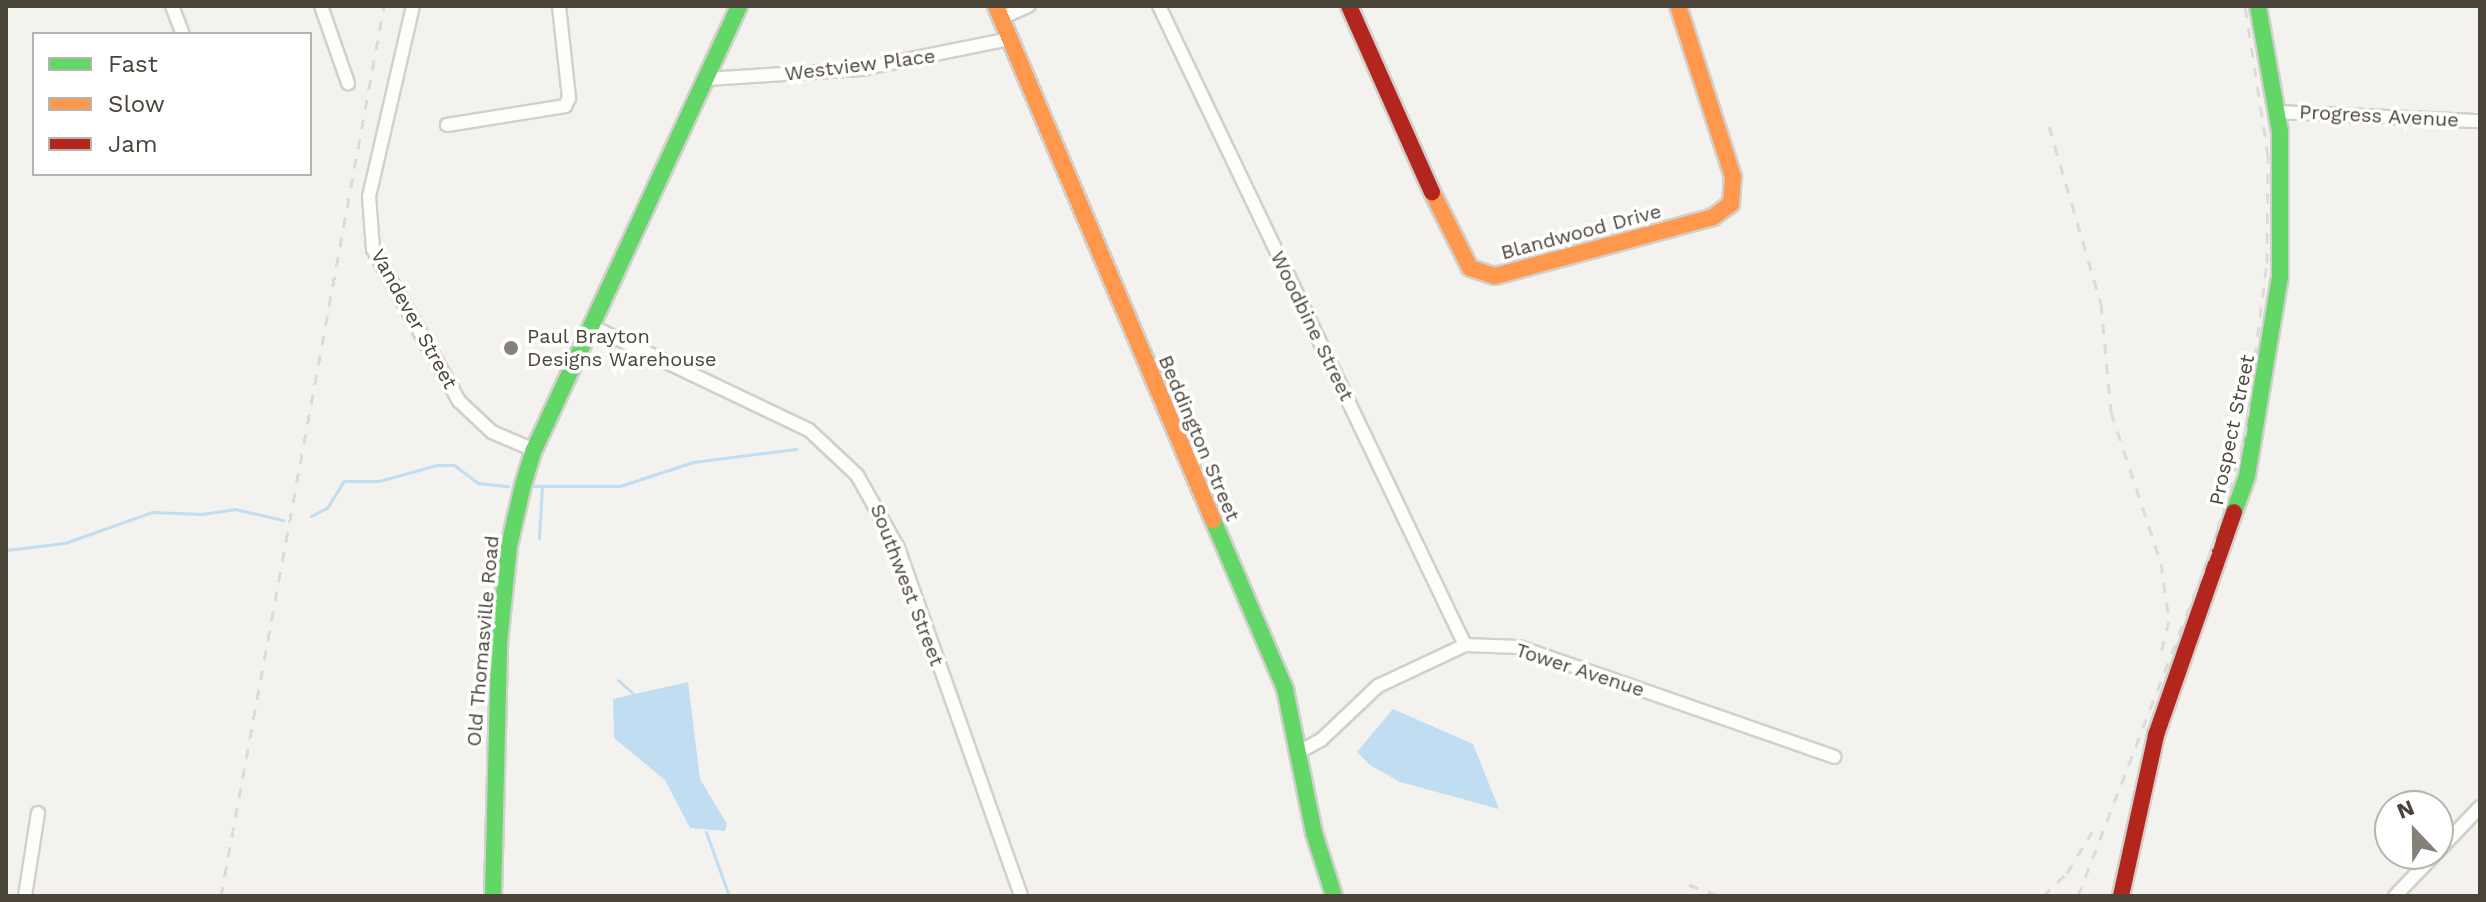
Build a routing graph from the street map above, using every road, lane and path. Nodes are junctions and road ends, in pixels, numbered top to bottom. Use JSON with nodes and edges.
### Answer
{"nodes":[{"id":1,"x":172,"y":6,"type":"edge"},
{"id":2,"x":321,"y":6,"type":"edge"},
{"id":3,"x":413,"y":6,"type":"edge"},
{"id":4,"x":559,"y":6,"type":"edge"},
{"id":5,"x":739,"y":6,"type":"edge"},
{"id":6,"x":1028,"y":6,"type":"edge"},
{"id":7,"x":1159,"y":6,"type":"edge"},
{"id":8,"x":1349,"y":6,"type":"edge"},
{"id":9,"x":1678,"y":6,"type":"edge"},
{"id":10,"x":2258,"y":6,"type":"edge"},
{"id":11,"x":999,"y":12,"type":"edge"},
{"id":12,"x":182,"y":32,"type":"edge"},
{"id":13,"x":1010,"y":39,"type":"junction"},
{"id":14,"x":707,"y":79,"type":"junction"},
{"id":15,"x":348,"y":83,"type":"dead end"},
{"id":16,"x":2278,"y":112,"type":"junction"},
{"id":17,"x":2480,"y":121,"type":"edge"},
{"id":18,"x":447,"y":125,"type":"dead end"},
{"id":19,"x":593,"y":327,"type":"junction"},
{"id":20,"x":534,"y":450,"type":"junction"},
{"id":21,"x":1465,"y":645,"type":"junction"},
{"id":22,"x":1301,"y":751,"type":"junction"},
{"id":23,"x":1834,"y":757,"type":"dead end"},
{"id":24,"x":2480,"y":807,"type":"edge"},
{"id":25,"x":38,"y":813,"type":"dead end"},
{"id":26,"x":25,"y":896,"type":"edge"},
{"id":27,"x":493,"y":896,"type":"edge"},
{"id":28,"x":1021,"y":896,"type":"edge"},
{"id":29,"x":1334,"y":896,"type":"edge"},
{"id":30,"x":2121,"y":896,"type":"edge"},
{"id":31,"x":2395,"y":896,"type":"edge"}],
"edges":[{"from":1,"to":12,"type":"street"},
{"from":2,"to":15,"type":"street"},
{"from":3,"to":20,"type":"street","name":"Vandever Street"},
{"from":4,"to":18,"type":"street"},
{"from":5,"to":14,"type":"street","name":"Old Thomasville Road"},
{"from":6,"to":11,"type":"street"},
{"from":7,"to":21,"type":"street","name":"Woodbine Street"},
{"from":8,"to":9,"type":"street","name":"Blandwood Drive"},
{"from":10,"to":16,"type":"street","name":"Prospect Street"},
{"from":11,"to":13,"type":"street","name":"Beddington Street"},
{"from":13,"to":14,"type":"street","name":"Westview Place"},
{"from":13,"to":22,"type":"street","name":"Beddington Street"},
{"from":14,"to":19,"type":"street","name":"Old Thomasville Road"},
{"from":16,"to":17,"type":"street","name":"Progress Avenue"},
{"from":16,"to":30,"type":"street","name":"Prospect Street"},
{"from":19,"to":20,"type":"street","name":"Old Thomasville Road"},
{"from":19,"to":28,"type":"street","name":"Southwest Street"},
{"from":20,"to":27,"type":"street","name":"Old Thomasville Road"},
{"from":21,"to":22,"type":"street","name":"Tower Avenue"},
{"from":21,"to":23,"type":"street","name":"Tower Avenue"},
{"from":22,"to":29,"type":"street","name":"Beddington Street"},
{"from":24,"to":31,"type":"street"},
{"from":25,"to":26,"type":"street"}]}
